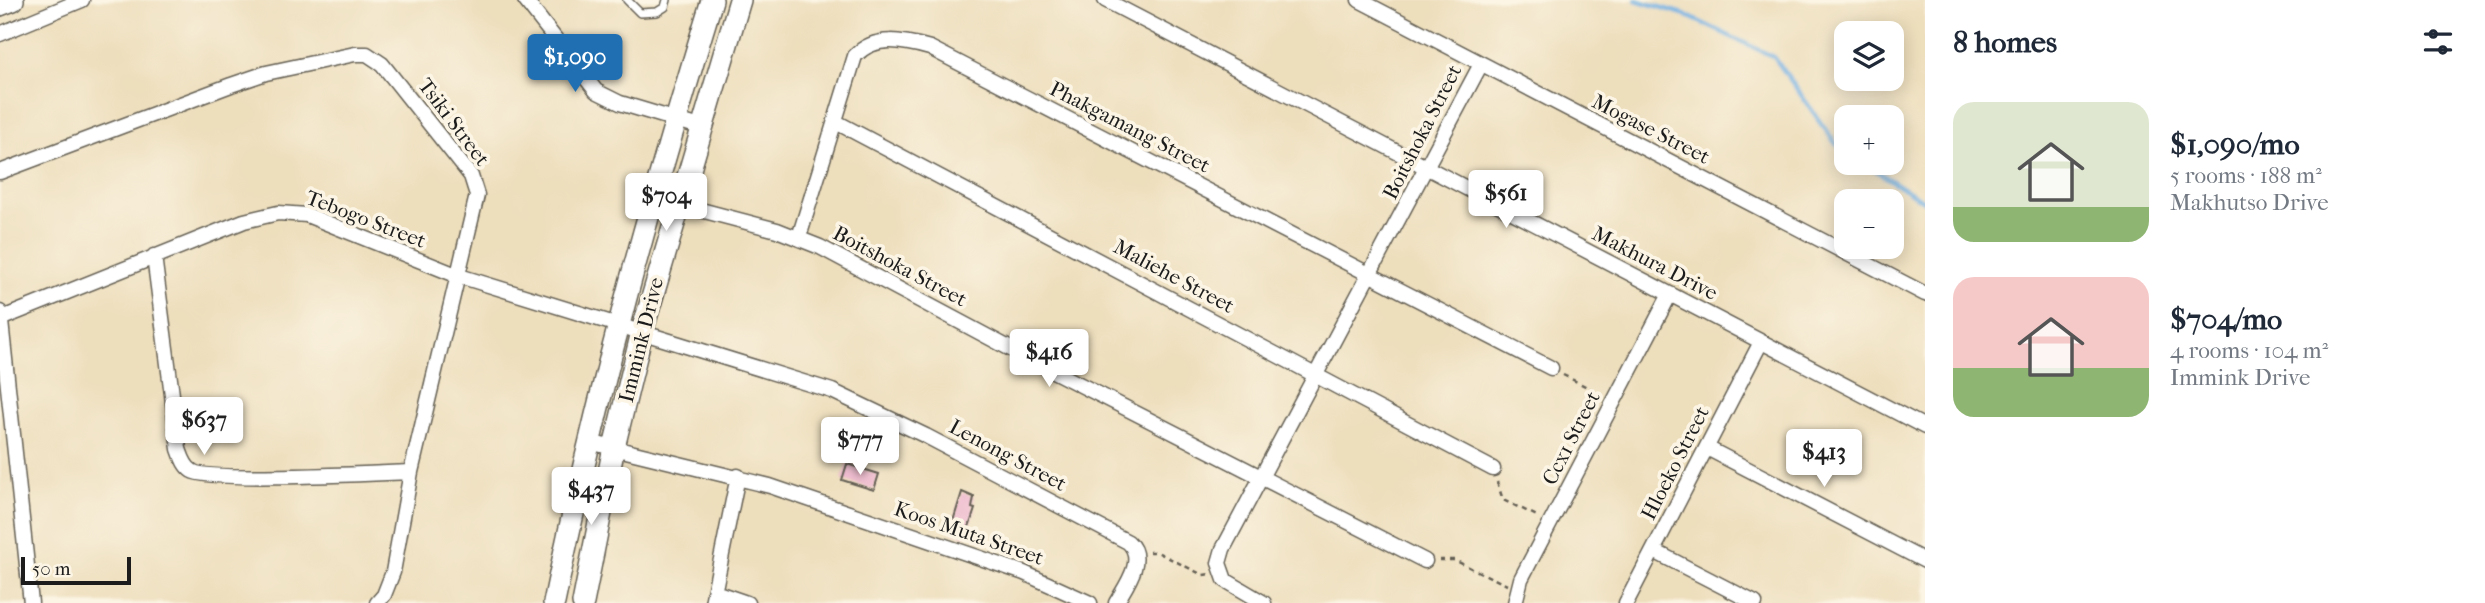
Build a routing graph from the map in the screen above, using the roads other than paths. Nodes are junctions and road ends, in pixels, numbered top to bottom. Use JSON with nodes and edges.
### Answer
{"nodes":[{"id":1,"x":13,"y":0,"type":"edge"},
{"id":2,"x":82,"y":0,"type":"edge"},
{"id":3,"x":525,"y":0,"type":"edge"},
{"id":4,"x":627,"y":0,"type":"edge"},
{"id":5,"x":667,"y":0,"type":"edge"},
{"id":6,"x":712,"y":0,"type":"edge"},
{"id":7,"x":740,"y":0,"type":"edge"},
{"id":8,"x":1105,"y":0,"type":"edge"},
{"id":9,"x":1359,"y":0,"type":"edge"},
{"id":10,"x":0,"y":5,"type":"edge"},
{"id":11,"x":1128,"y":5,"type":"edge"},
{"id":12,"x":0,"y":33,"type":"edge"},
{"id":13,"x":1481,"y":64,"type":"junction"},
{"id":14,"x":675,"y":120,"type":"junction"},
{"id":15,"x":836,"y":122,"type":"junction"},
{"id":16,"x":700,"y":127,"type":"junction"},
{"id":17,"x":1427,"y":170,"type":"junction"},
{"id":18,"x":0,"y":172,"type":"edge"},
{"id":19,"x":655,"y":198,"type":"junction"},
{"id":20,"x":678,"y":204,"type":"junction"},
{"id":21,"x":799,"y":237,"type":"junction"},
{"id":22,"x":154,"y":257,"type":"junction"},
{"id":23,"x":1371,"y":274,"type":"junction"},
{"id":24,"x":456,"y":275,"type":"junction"},
{"id":25,"x":1670,"y":294,"type":"junction"},
{"id":26,"x":1925,"y":295,"type":"edge"},
{"id":27,"x":0,"y":315,"type":"edge"},
{"id":28,"x":618,"y":326,"type":"junction"},
{"id":29,"x":642,"y":332,"type":"junction"},
{"id":30,"x":1760,"y":342,"type":"junction"},
{"id":31,"x":1551,"y":369,"type":"road end"},
{"id":32,"x":1317,"y":375,"type":"junction"},
{"id":33,"x":1925,"y":426,"type":"edge"},
{"id":34,"x":6,"y":430,"type":"edge"},
{"id":35,"x":589,"y":442,"type":"junction"},
{"id":36,"x":614,"y":447,"type":"junction"},
{"id":37,"x":1707,"y":448,"type":"junction"},
{"id":38,"x":1493,"y":469,"type":"road end"},
{"id":39,"x":411,"y":472,"type":"junction"},
{"id":40,"x":738,"y":476,"type":"junction"},
{"id":41,"x":1262,"y":479,"type":"junction"},
{"id":42,"x":1654,"y":551,"type":"junction"},
{"id":43,"x":1425,"y":561,"type":"road end"},
{"id":44,"x":1925,"y":561,"type":"edge"},
{"id":45,"x":1516,"y":597,"type":"edge"},
{"id":46,"x":714,"y":598,"type":"edge"},
{"id":47,"x":31,"y":603,"type":"edge"},
{"id":48,"x":377,"y":603,"type":"edge"},
{"id":49,"x":554,"y":603,"type":"edge"},
{"id":50,"x":583,"y":603,"type":"edge"},
{"id":51,"x":747,"y":603,"type":"edge"},
{"id":52,"x":1090,"y":603,"type":"edge"},
{"id":53,"x":1116,"y":603,"type":"edge"},
{"id":54,"x":1264,"y":603,"type":"edge"},
{"id":55,"x":1626,"y":603,"type":"edge"},
{"id":56,"x":1755,"y":603,"type":"edge"}],
"edges":[{"from":1,"to":10,"type":"main road"},
{"from":2,"to":12,"type":"street"},
{"from":3,"to":14,"type":"street"},
{"from":4,"to":5,"type":"lane"},
{"from":6,"to":14,"type":"main road","name":"Immink Drive"},
{"from":7,"to":16,"type":"main road","name":"Immink Drive"},
{"from":8,"to":11,"type":"street","name":"Makhura Drive"},
{"from":9,"to":13,"type":"street","name":"Mogase Street"},
{"from":11,"to":17,"type":"street","name":"Makhura Drive"},
{"from":13,"to":17,"type":"street","name":"Boitshoka Street"},
{"from":13,"to":26,"type":"street","name":"Mogase Street"},
{"from":14,"to":16,"type":"street"},
{"from":14,"to":19,"type":"main road","name":"Immink Drive"},
{"from":15,"to":21,"type":"street","name":"Phakgamang Street"},
{"from":15,"to":23,"type":"street","name":"Phakgamang Street"},
{"from":15,"to":32,"type":"street","name":"Maliehe Street"},
{"from":16,"to":20,"type":"main road","name":"Immink Drive"},
{"from":17,"to":23,"type":"street","name":"Boitshoka Street"},
{"from":17,"to":25,"type":"street","name":"Makhura Drive"},
{"from":18,"to":24,"type":"street","name":"Tsiki Street"},
{"from":19,"to":20,"type":"street","name":"Boitshoka Street"},
{"from":19,"to":28,"type":"main road","name":"Immink Drive"},
{"from":20,"to":21,"type":"street","name":"Boitshoka Street"},
{"from":20,"to":29,"type":"main road","name":"Immink Drive"},
{"from":21,"to":41,"type":"street","name":"Boitshoka Street"},
{"from":22,"to":24,"type":"street","name":"Tebogo Street"},
{"from":22,"to":27,"type":"street","name":"Tebogo Street"},
{"from":22,"to":39,"type":"street"},
{"from":23,"to":31,"type":"street","name":"Phakgamang Street"},
{"from":23,"to":32,"type":"street","name":"Boitshoka Street"},
{"from":24,"to":28,"type":"street","name":"Tebogo Street"},
{"from":24,"to":39,"type":"street","name":"Tsiki Street"},
{"from":25,"to":30,"type":"street","name":"Makhura Drive"},
{"from":25,"to":45,"type":"street","name":"Ccx1 Street"},
{"from":27,"to":34,"type":"street"},
{"from":28,"to":29,"type":"street","name":"Tebogo Street"},
{"from":28,"to":35,"type":"main road","name":"Immink Drive"},
{"from":29,"to":36,"type":"main road","name":"Immink Drive"},
{"from":29,"to":53,"type":"street","name":"Lenong Street"},
{"from":30,"to":33,"type":"street","name":"Makhura Drive"},
{"from":30,"to":37,"type":"street","name":"Hloeko Street"},
{"from":32,"to":38,"type":"street","name":"Maliehe Street"},
{"from":32,"to":41,"type":"street","name":"Boitshoka Street"},
{"from":34,"to":47,"type":"street"},
{"from":35,"to":36,"type":"street","name":"Koos Muta Street"},
{"from":35,"to":49,"type":"main road","name":"Immink Drive"},
{"from":36,"to":40,"type":"street","name":"Koos Muta Street"},
{"from":36,"to":50,"type":"main road","name":"Immink Drive"},
{"from":37,"to":42,"type":"street","name":"Hloeko Street"},
{"from":37,"to":44,"type":"street"},
{"from":39,"to":48,"type":"street","name":"Tsiki Street"},
{"from":40,"to":46,"type":"street"},
{"from":40,"to":52,"type":"street","name":"Koos Muta Street"},
{"from":41,"to":43,"type":"street","name":"Boitshoka Street"},
{"from":41,"to":54,"type":"street","name":"Boitshoka Street"},
{"from":42,"to":55,"type":"street","name":"Hloeko Street"},
{"from":42,"to":56,"type":"street"},
{"from":46,"to":51,"type":"street"}]}
